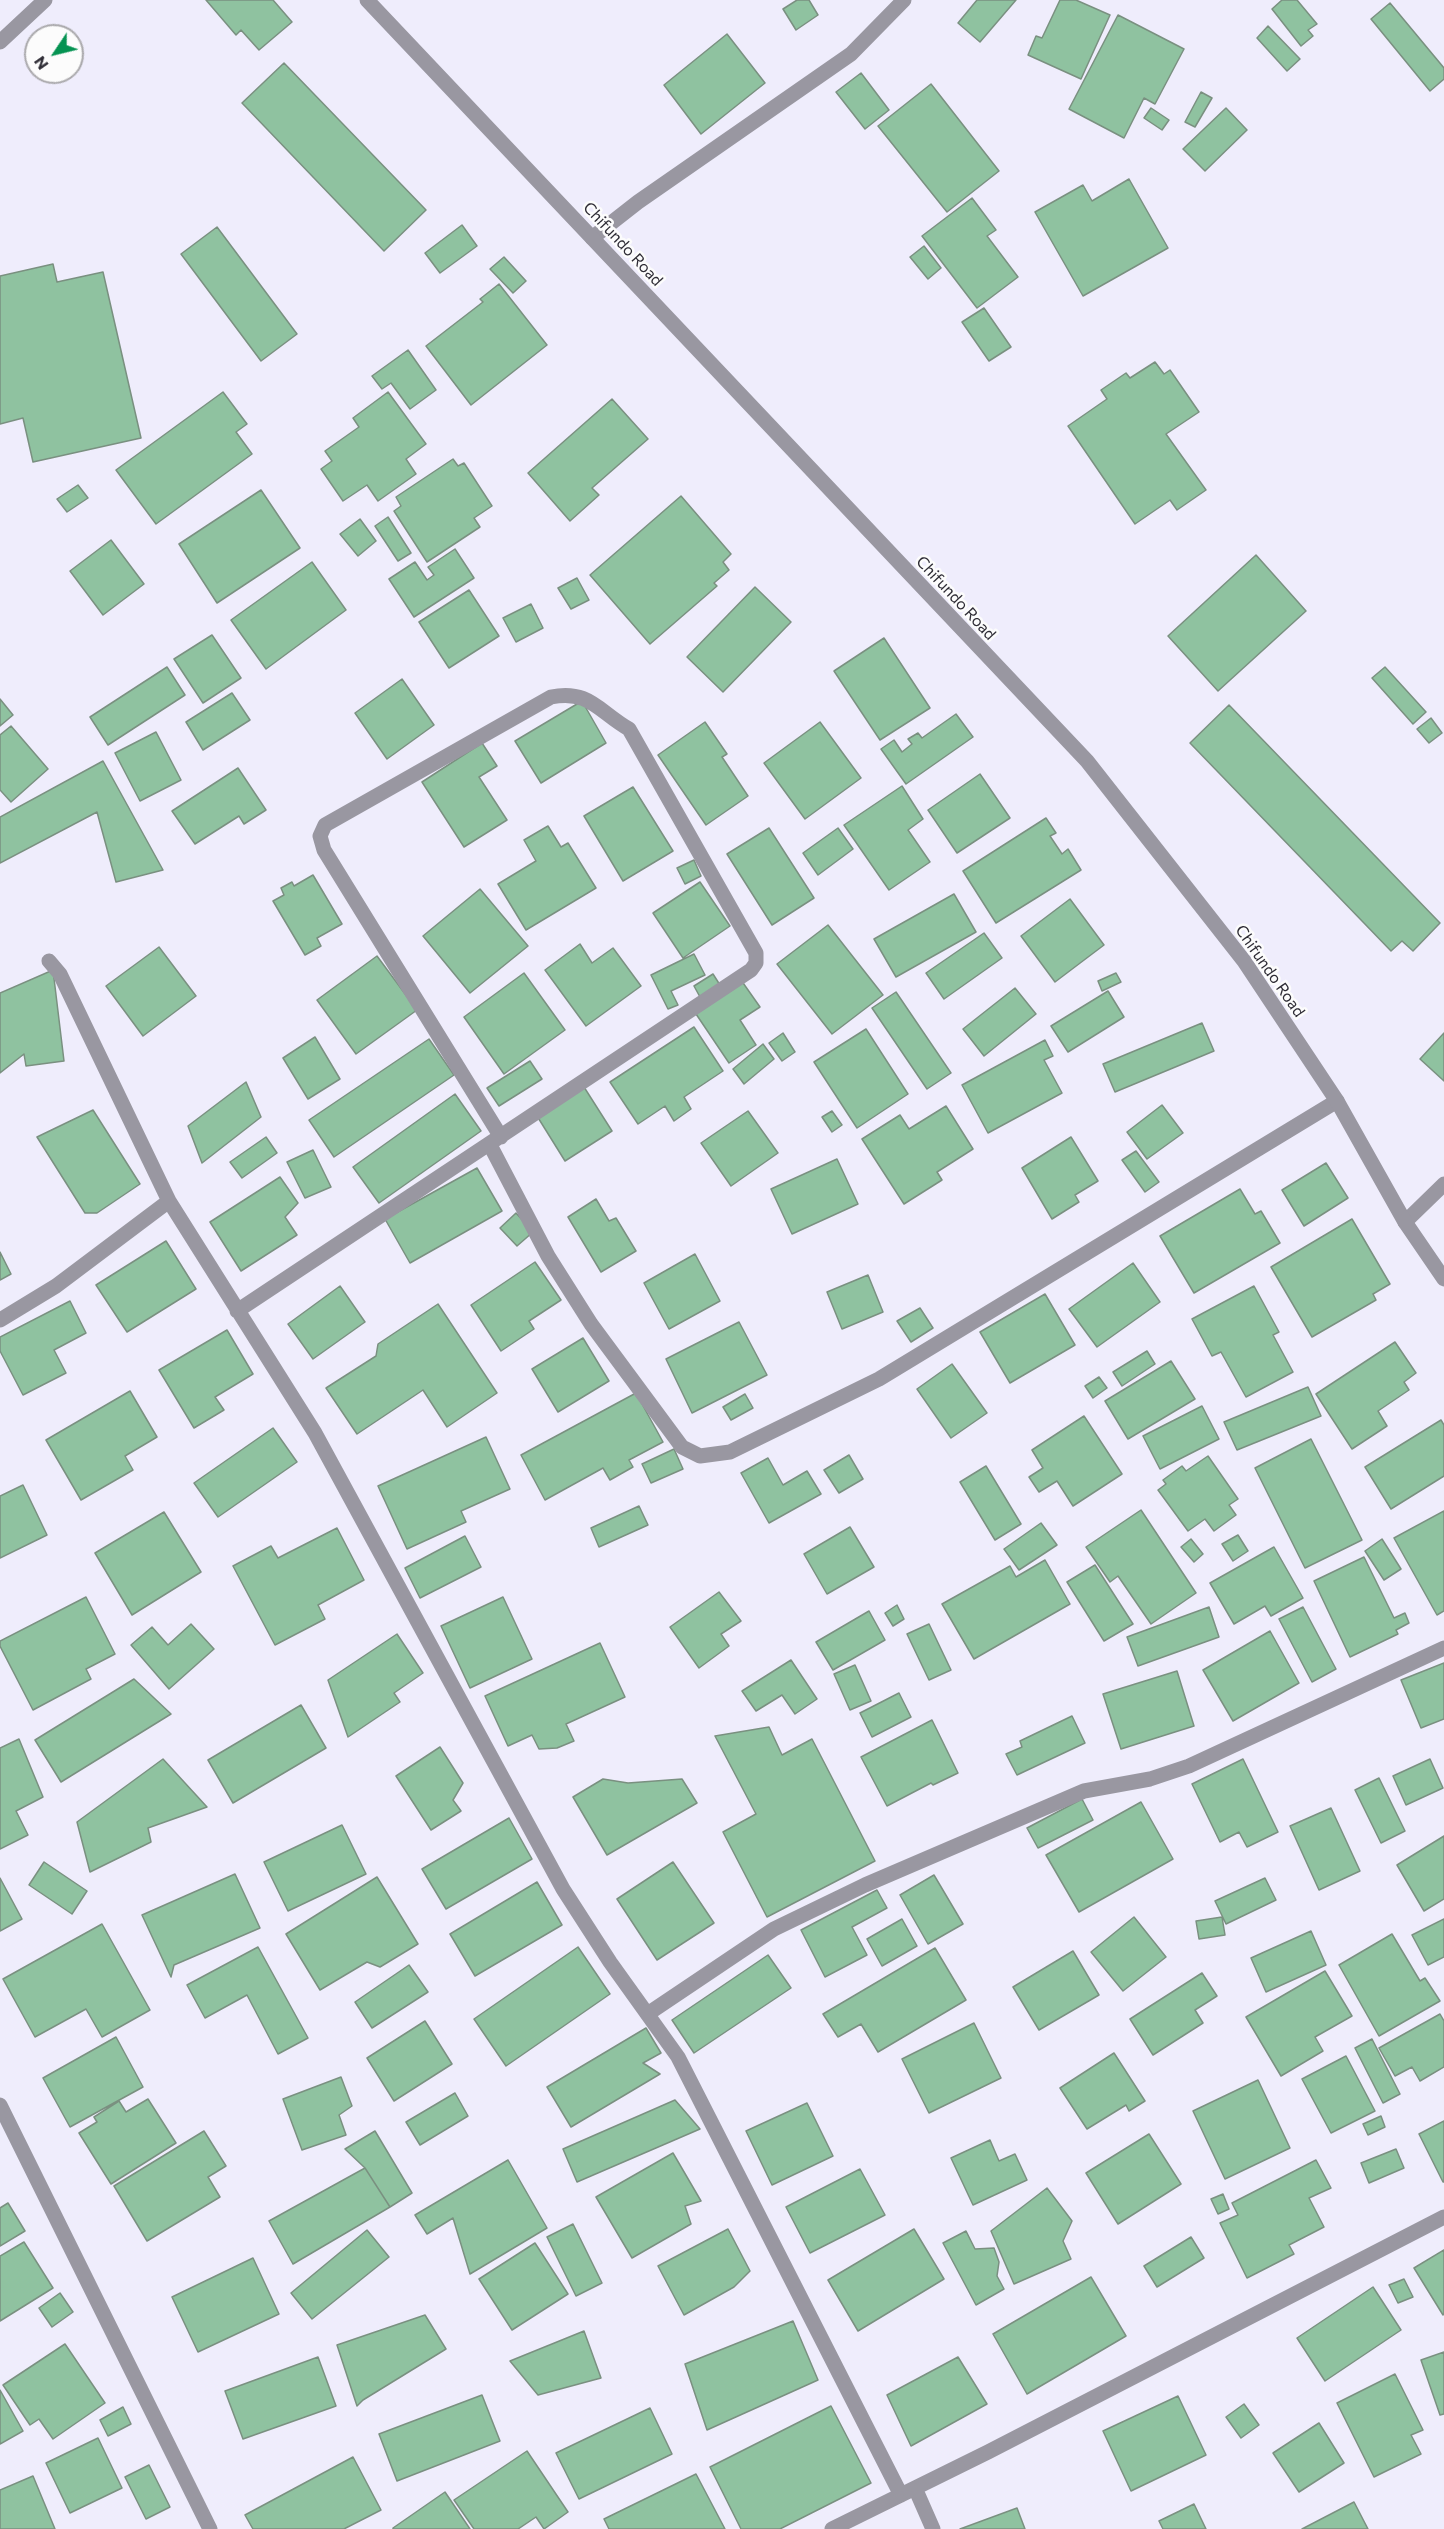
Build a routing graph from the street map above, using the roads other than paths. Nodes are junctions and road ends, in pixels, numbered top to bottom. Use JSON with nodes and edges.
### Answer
{"nodes":[{"id":1,"x":45,"y":0,"type":"edge"},
{"id":2,"x":367,"y":0,"type":"edge"},
{"id":3,"x":904,"y":0,"type":"edge"},
{"id":4,"x":0,"y":42,"type":"edge"},
{"id":5,"x":592,"y":238,"type":"junction"},
{"id":6,"x":49,"y":961,"type":"dead end"},
{"id":7,"x":1337,"y":1101,"type":"junction"},
{"id":8,"x":495,"y":1141,"type":"junction"},
{"id":9,"x":1444,"y":1184,"type":"edge"},
{"id":10,"x":169,"y":1201,"type":"junction"},
{"id":11,"x":1405,"y":1222,"type":"junction"},
{"id":12,"x":1444,"y":1279,"type":"edge"},
{"id":13,"x":237,"y":1311,"type":"junction"},
{"id":14,"x":0,"y":1320,"type":"edge"},
{"id":15,"x":1444,"y":1648,"type":"edge"},
{"id":16,"x":649,"y":2013,"type":"junction"},
{"id":17,"x":0,"y":2105,"type":"edge"},
{"id":18,"x":1444,"y":2217,"type":"edge"},
{"id":19,"x":908,"y":2492,"type":"junction"},
{"id":20,"x":210,"y":2529,"type":"edge"},
{"id":21,"x":832,"y":2529,"type":"edge"},
{"id":22,"x":933,"y":2529,"type":"edge"}],
"edges":[{"from":1,"to":4,"type":"street"},
{"from":2,"to":5,"type":"street","name":"Chifundo Road"},
{"from":3,"to":5,"type":"street"},
{"from":5,"to":7,"type":"street","name":"Chifundo Road"},
{"from":6,"to":10,"type":"street"},
{"from":7,"to":8,"type":"street"},
{"from":7,"to":11,"type":"street","name":"Chifundo Road"},
{"from":8,"to":8,"type":"street"},
{"from":8,"to":13,"type":"street"},
{"from":9,"to":11,"type":"street"},
{"from":10,"to":13,"type":"street"},
{"from":10,"to":14,"type":"street"},
{"from":11,"to":12,"type":"street","name":"Chifundo Road"},
{"from":13,"to":16,"type":"street"},
{"from":15,"to":16,"type":"street"},
{"from":16,"to":19,"type":"street"},
{"from":17,"to":20,"type":"street"},
{"from":18,"to":19,"type":"street"},
{"from":19,"to":21,"type":"street"},
{"from":19,"to":22,"type":"street"}]}
